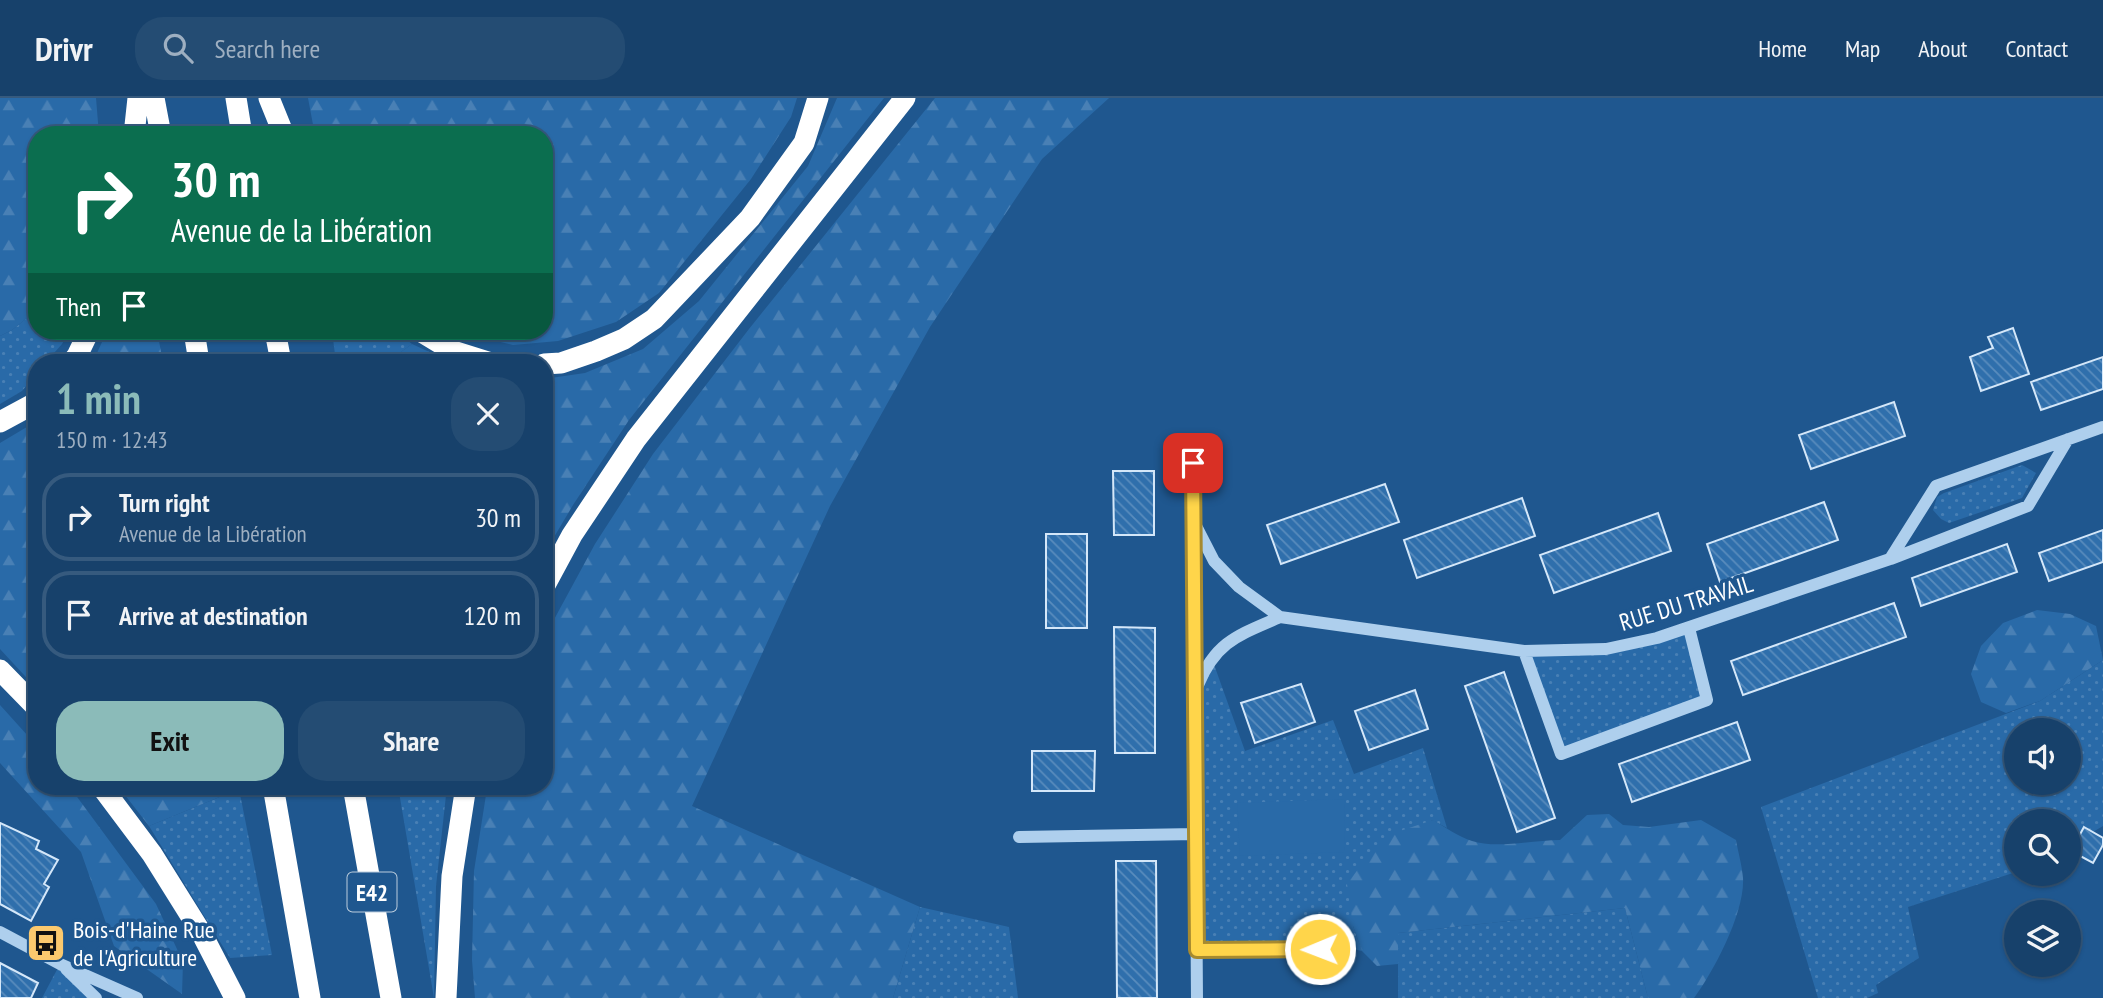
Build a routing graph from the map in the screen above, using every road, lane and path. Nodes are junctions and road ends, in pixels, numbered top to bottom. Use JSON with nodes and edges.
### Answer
{"nodes":[{"id":1,"x":138,"y":98,"type":"edge"},
{"id":2,"x":155,"y":98,"type":"edge"},
{"id":3,"x":236,"y":98,"type":"edge"},
{"id":4,"x":269,"y":98,"type":"edge"},
{"id":5,"x":818,"y":98,"type":"edge"},
{"id":6,"x":905,"y":98,"type":"edge"},
{"id":7,"x":135,"y":126,"type":"edge"},
{"id":8,"x":160,"y":126,"type":"edge"},
{"id":9,"x":241,"y":126,"type":"edge"},
{"id":10,"x":280,"y":126,"type":"edge"},
{"id":11,"x":435,"y":340,"type":"edge"},
{"id":12,"x":463,"y":354,"type":"edge"},
{"id":13,"x":553,"y":364,"type":"edge"},
{"id":14,"x":28,"y":407,"type":"edge"},
{"id":15,"x":0,"y":422,"type":"edge"},
{"id":16,"x":2103,"y":427,"type":"edge"},
{"id":17,"x":2068,"y":439,"type":"junction"},
{"id":18,"x":1193,"y":463,"type":"dead end"},
{"id":19,"x":1194,"y":522,"type":"junction"},
{"id":20,"x":1890,"y":559,"type":"junction"},
{"id":21,"x":553,"y":570,"type":"edge"},
{"id":22,"x":1280,"y":617,"type":"junction"},
{"id":23,"x":1689,"y":628,"type":"junction"},
{"id":24,"x":1524,"y":651,"type":"junction"},
{"id":25,"x":0,"y":670,"type":"edge"},
{"id":26,"x":1195,"y":693,"type":"junction"},
{"id":27,"x":28,"y":699,"type":"edge"},
{"id":28,"x":108,"y":795,"type":"edge"},
{"id":29,"x":275,"y":795,"type":"edge"},
{"id":30,"x":355,"y":795,"type":"edge"},
{"id":31,"x":465,"y":795,"type":"edge"},
{"id":32,"x":1196,"y":834,"type":"junction"},
{"id":33,"x":1018,"y":837,"type":"dead end"},
{"id":34,"x":0,"y":932,"type":"edge"},
{"id":35,"x":1345,"y":948,"type":"dead end"},
{"id":36,"x":1197,"y":950,"type":"junction"},
{"id":37,"x":60,"y":964,"type":"junction"},
{"id":38,"x":233,"y":992,"type":"edge"},
{"id":39,"x":96,"y":998,"type":"edge"},
{"id":40,"x":136,"y":998,"type":"edge"},
{"id":41,"x":310,"y":998,"type":"edge"},
{"id":42,"x":391,"y":998,"type":"edge"},
{"id":43,"x":446,"y":998,"type":"edge"},
{"id":44,"x":1197,"y":998,"type":"edge"}],
"edges":[{"from":1,"to":7,"type":"highway"},
{"from":2,"to":8,"type":"highway"},
{"from":3,"to":9,"type":"highway"},
{"from":4,"to":10,"type":"highway"},
{"from":5,"to":13,"type":"highway"},
{"from":6,"to":21,"type":"highway"},
{"from":11,"to":12,"type":"highway"},
{"from":14,"to":15,"type":"highway"},
{"from":16,"to":17,"type":"street"},
{"from":17,"to":20,"type":"street","name":"RUE DU TRAVAIL"},
{"from":17,"to":20,"type":"street"},
{"from":18,"to":19,"type":"street"},
{"from":19,"to":22,"type":"street","name":"RUE DU TRAVAIL"},
{"from":19,"to":26,"type":"street"},
{"from":20,"to":23,"type":"street","name":"RUE DU TRAVAIL"},
{"from":22,"to":24,"type":"street","name":"RUE DU TRAVAIL"},
{"from":22,"to":26,"type":"street"},
{"from":23,"to":24,"type":"street","name":"RUE DU TRAVAIL"},
{"from":23,"to":24,"type":"street"},
{"from":25,"to":27,"type":"highway"},
{"from":26,"to":32,"type":"street"},
{"from":28,"to":38,"type":"highway"},
{"from":29,"to":41,"type":"highway"},
{"from":30,"to":42,"type":"highway","number":"E42"},
{"from":31,"to":43,"type":"highway"},
{"from":32,"to":33,"type":"street"},
{"from":32,"to":36,"type":"street"},
{"from":34,"to":37,"type":"street"},
{"from":35,"to":36,"type":"street"},
{"from":36,"to":44,"type":"street"},
{"from":37,"to":39,"type":"street"},
{"from":37,"to":40,"type":"street"}]}
